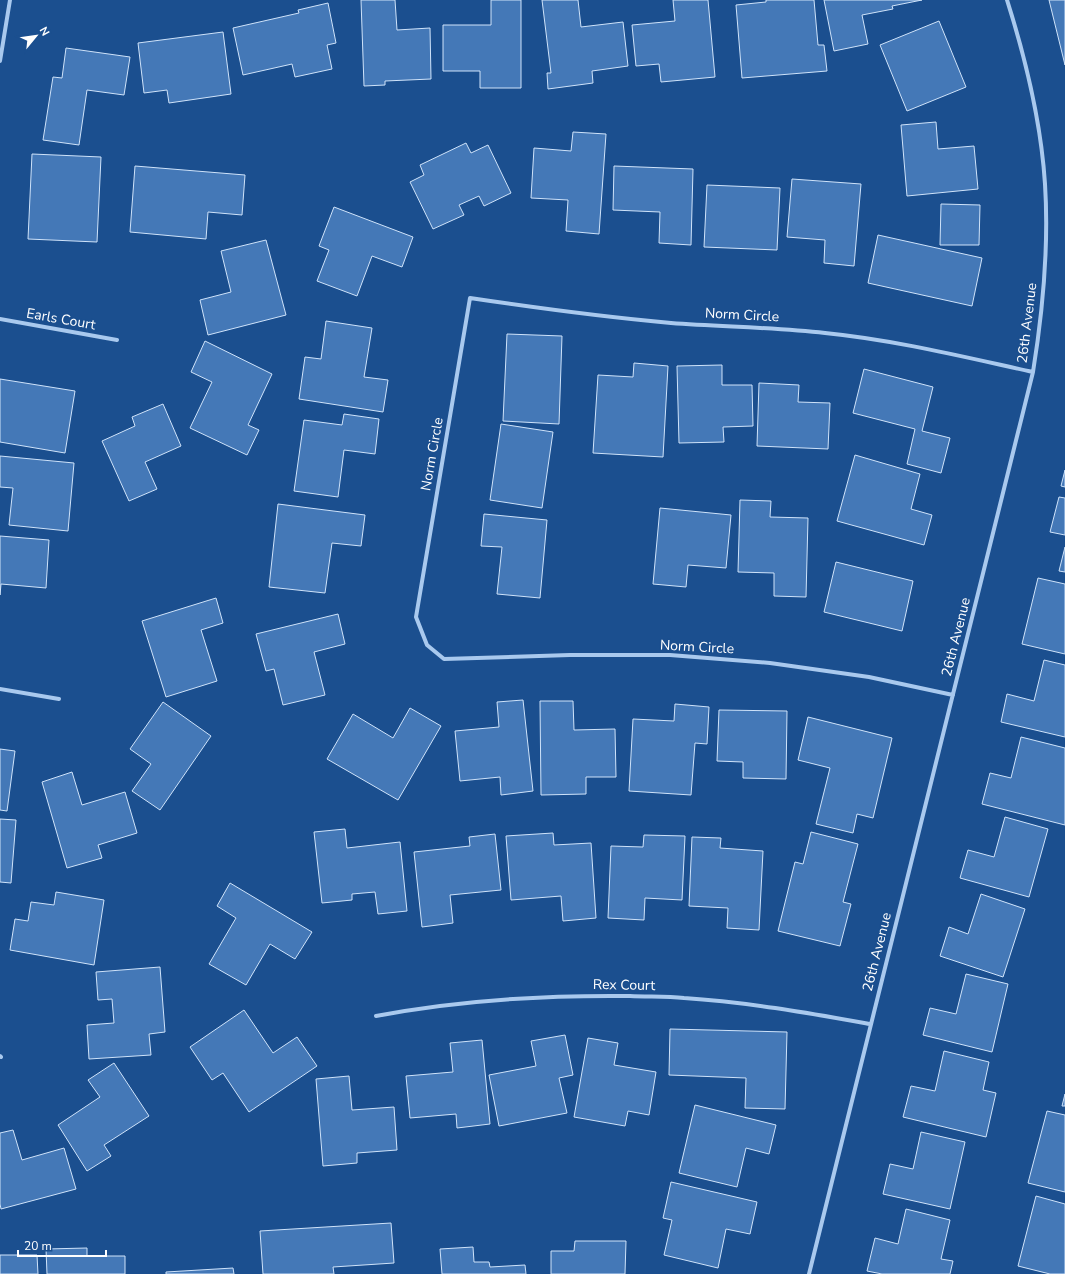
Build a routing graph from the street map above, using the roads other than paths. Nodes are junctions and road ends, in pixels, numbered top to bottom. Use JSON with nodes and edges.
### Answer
{"nodes":[{"id":1,"x":10,"y":0,"type":"edge"},
{"id":2,"x":1007,"y":0,"type":"edge"},
{"id":3,"x":0,"y":61,"type":"edge"},
{"id":4,"x":0,"y":319,"type":"edge"},
{"id":5,"x":117,"y":340,"type":"dead end"},
{"id":6,"x":1033,"y":372,"type":"junction"},
{"id":7,"x":0,"y":689,"type":"edge"},
{"id":8,"x":953,"y":695,"type":"junction"},
{"id":9,"x":59,"y":699,"type":"dead end"},
{"id":10,"x":376,"y":1016,"type":"dead end"},
{"id":11,"x":870,"y":1024,"type":"junction"},
{"id":12,"x":809,"y":1274,"type":"edge"}],
"edges":[{"from":1,"to":3,"type":"street"},
{"from":2,"to":6,"type":"street","name":"26th Avenue"},
{"from":4,"to":5,"type":"street","name":"Earls Court"},
{"from":6,"to":8,"type":"street","name":"26th Avenue"},
{"from":6,"to":8,"type":"street","name":"Norm Circle"},
{"from":7,"to":9,"type":"street"},
{"from":8,"to":11,"type":"street","name":"26th Avenue"},
{"from":10,"to":11,"type":"street","name":"Rex Court"},
{"from":11,"to":12,"type":"street","name":"26th Avenue"}]}
